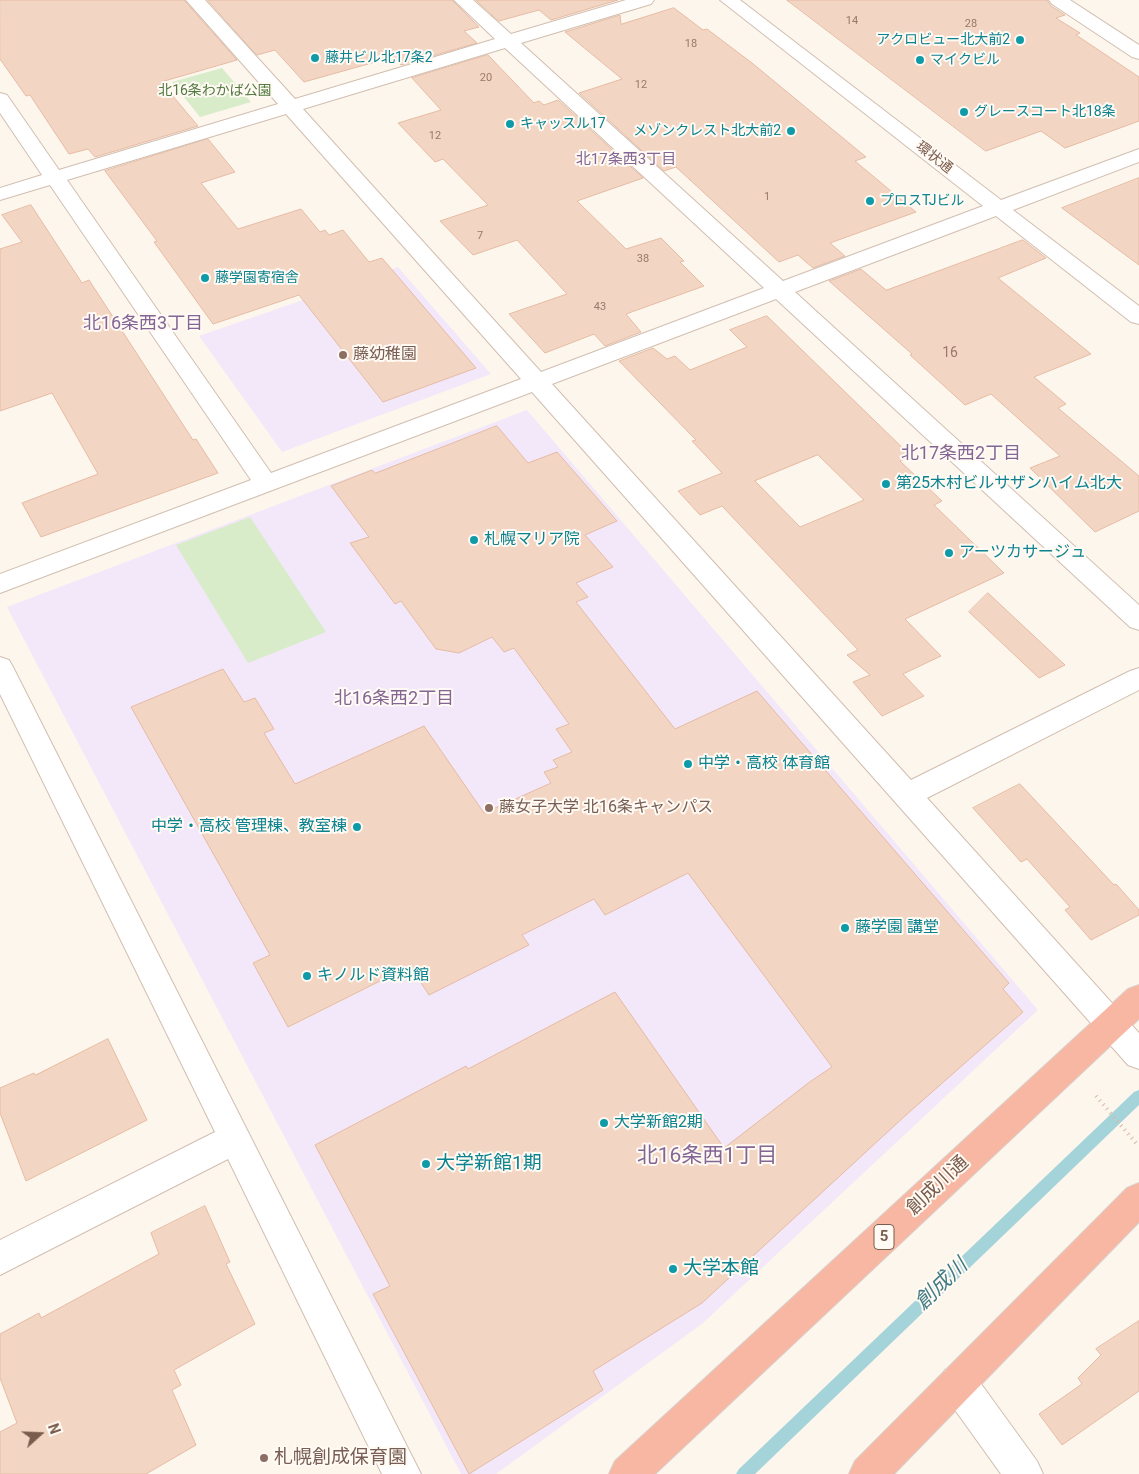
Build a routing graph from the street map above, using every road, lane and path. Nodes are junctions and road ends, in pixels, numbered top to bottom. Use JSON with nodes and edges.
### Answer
{"nodes":[{"id":1,"x":195,"y":0,"type":"edge"},
{"id":2,"x":462,"y":0,"type":"edge"},
{"id":3,"x":644,"y":0,"type":"edge"},
{"id":4,"x":729,"y":0,"type":"edge"},
{"id":5,"x":1058,"y":0,"type":"edge"},
{"id":6,"x":508,"y":41,"type":"junction"},
{"id":7,"x":1139,"y":52,"type":"edge"},
{"id":8,"x":0,"y":99,"type":"edge"},
{"id":9,"x":291,"y":106,"type":"junction"},
{"id":10,"x":1139,"y":155,"type":"edge"},
{"id":11,"x":54,"y":177,"type":"junction"},
{"id":12,"x":0,"y":194,"type":"edge"},
{"id":13,"x":998,"y":207,"type":"junction"},
{"id":14,"x":779,"y":290,"type":"junction"},
{"id":15,"x":1139,"y":317,"type":"edge"},
{"id":16,"x":536,"y":381,"type":"junction"},
{"id":17,"x":266,"y":483,"type":"junction"},
{"id":18,"x":0,"y":584,"type":"edge"},
{"id":19,"x":1139,"y":620,"type":"edge"},
{"id":20,"x":0,"y":667,"type":"edge"},
{"id":21,"x":1139,"y":678,"type":"edge"},
{"id":22,"x":907,"y":796,"type":"junction"},
{"id":23,"x":1139,"y":999,"type":"edge"},
{"id":24,"x":1112,"y":1025,"type":"junction"},
{"id":25,"x":1137,"y":1052,"type":"edge"},
{"id":26,"x":1096,"y":1096,"type":"dead end"},
{"id":27,"x":235,"y":1139,"type":"junction"},
{"id":28,"x":1136,"y":1143,"type":"dead end"},
{"id":29,"x":1139,"y":1199,"type":"edge"},
{"id":30,"x":0,"y":1258,"type":"edge"},
{"id":31,"x":958,"y":1383,"type":"junction"},
{"id":32,"x":402,"y":1474,"type":"edge"},
{"id":33,"x":628,"y":1474,"type":"edge"},
{"id":34,"x":868,"y":1474,"type":"edge"},
{"id":35,"x":1024,"y":1474,"type":"edge"}],
"edges":[{"from":1,"to":9,"type":"street"},
{"from":2,"to":6,"type":"street"},
{"from":3,"to":6,"type":"street"},
{"from":4,"to":13,"type":"street","name":"環状通"},
{"from":5,"to":7,"type":"street"},
{"from":6,"to":9,"type":"street"},
{"from":6,"to":14,"type":"street"},
{"from":8,"to":11,"type":"street"},
{"from":9,"to":11,"type":"street"},
{"from":9,"to":16,"type":"street"},
{"from":10,"to":13,"type":"street"},
{"from":11,"to":12,"type":"street"},
{"from":11,"to":17,"type":"street"},
{"from":13,"to":14,"type":"street"},
{"from":13,"to":15,"type":"street","name":"環状通"},
{"from":14,"to":16,"type":"street"},
{"from":14,"to":19,"type":"street"},
{"from":16,"to":17,"type":"street"},
{"from":16,"to":22,"type":"street"},
{"from":17,"to":18,"type":"street"},
{"from":20,"to":27,"type":"street"},
{"from":21,"to":22,"type":"street"},
{"from":22,"to":24,"type":"street"},
{"from":23,"to":24,"type":"highway","name":"創成川通","number":"5"},
{"from":24,"to":25,"type":"street"},
{"from":24,"to":33,"type":"highway","name":"創成川通","number":"5"},
{"from":26,"to":28,"type":"path"},
{"from":27,"to":30,"type":"street"},
{"from":27,"to":32,"type":"street"},
{"from":29,"to":31,"type":"highway"},
{"from":31,"to":34,"type":"highway"},
{"from":31,"to":35,"type":"street"}]}
